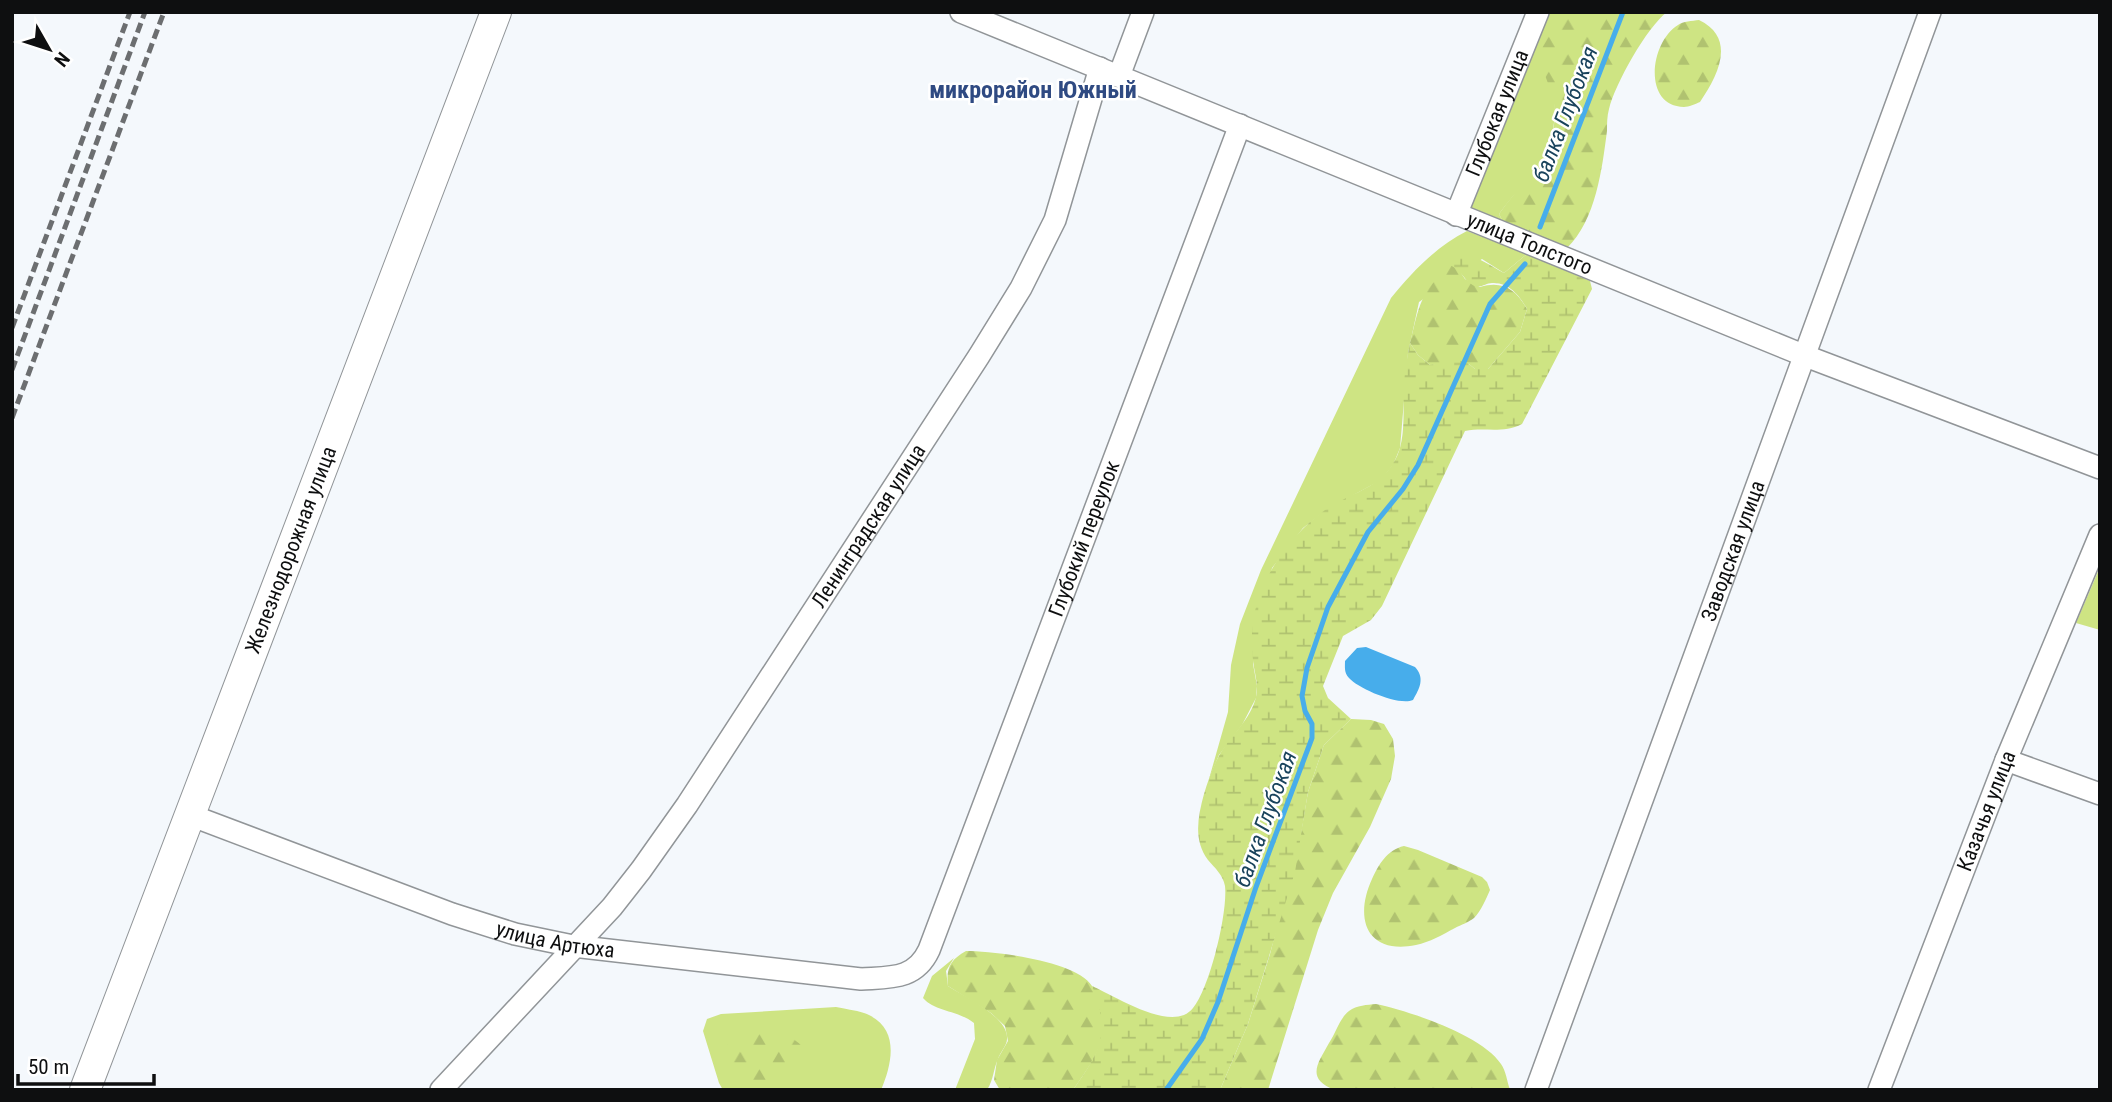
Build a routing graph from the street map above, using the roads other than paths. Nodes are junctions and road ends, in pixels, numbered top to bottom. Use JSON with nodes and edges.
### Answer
{"nodes":[{"id":1,"x":496,"y":12,"type":"edge"},
{"id":2,"x":961,"y":12,"type":"edge"},
{"id":3,"x":1143,"y":12,"type":"edge"},
{"id":4,"x":1538,"y":12,"type":"edge"},
{"id":5,"x":1930,"y":12,"type":"edge"},
{"id":6,"x":1110,"y":72,"type":"junction"},
{"id":7,"x":1240,"y":125,"type":"junction"},
{"id":8,"x":1457,"y":215,"type":"junction"},
{"id":9,"x":1803,"y":355,"type":"junction"},
{"id":10,"x":2100,"y":468,"type":"edge"},
{"id":11,"x":2100,"y":535,"type":"edge"},
{"id":12,"x":2006,"y":760,"type":"junction"},
{"id":13,"x":2100,"y":794,"type":"edge"},
{"id":14,"x":190,"y":815,"type":"junction"},
{"id":15,"x":573,"y":946,"type":"junction"},
{"id":16,"x":929,"y":950,"type":"joint"},
{"id":17,"x":85,"y":1090,"type":"edge"},
{"id":18,"x":441,"y":1090,"type":"edge"},
{"id":19,"x":1536,"y":1090,"type":"edge"},
{"id":20,"x":1879,"y":1090,"type":"edge"}],
"edges":[{"from":1,"to":14,"type":"main road","name":"Железнодорожная улица"},
{"from":2,"to":6,"type":"street","name":"улица Толстого"},
{"from":3,"to":6,"type":"street","name":"Ленинградская улица"},
{"from":4,"to":8,"type":"street","name":"Глубокая улица"},
{"from":5,"to":9,"type":"street","name":"Заводская улица"},
{"from":6,"to":7,"type":"street","name":"улица Толстого"},
{"from":6,"to":15,"type":"street","name":"Ленинградская улица"},
{"from":7,"to":8,"type":"street","name":"улица Толстого"},
{"from":7,"to":16,"type":"street","name":"Глубокий переулок"},
{"from":8,"to":9,"type":"street","name":"улица Толстого"},
{"from":9,"to":10,"type":"street","name":"улица Толстого"},
{"from":9,"to":19,"type":"street","name":"Заводская улица"},
{"from":11,"to":12,"type":"street","name":"Казачья улица"},
{"from":12,"to":13,"type":"street"},
{"from":12,"to":20,"type":"street","name":"Казачья улица"},
{"from":14,"to":15,"type":"street","name":"улица Артюха"},
{"from":14,"to":17,"type":"main road","name":"Железнодорожная улица"},
{"from":15,"to":16,"type":"street","name":"улица Артюха"},
{"from":15,"to":18,"type":"street","name":"Ленинградская улица"}]}
